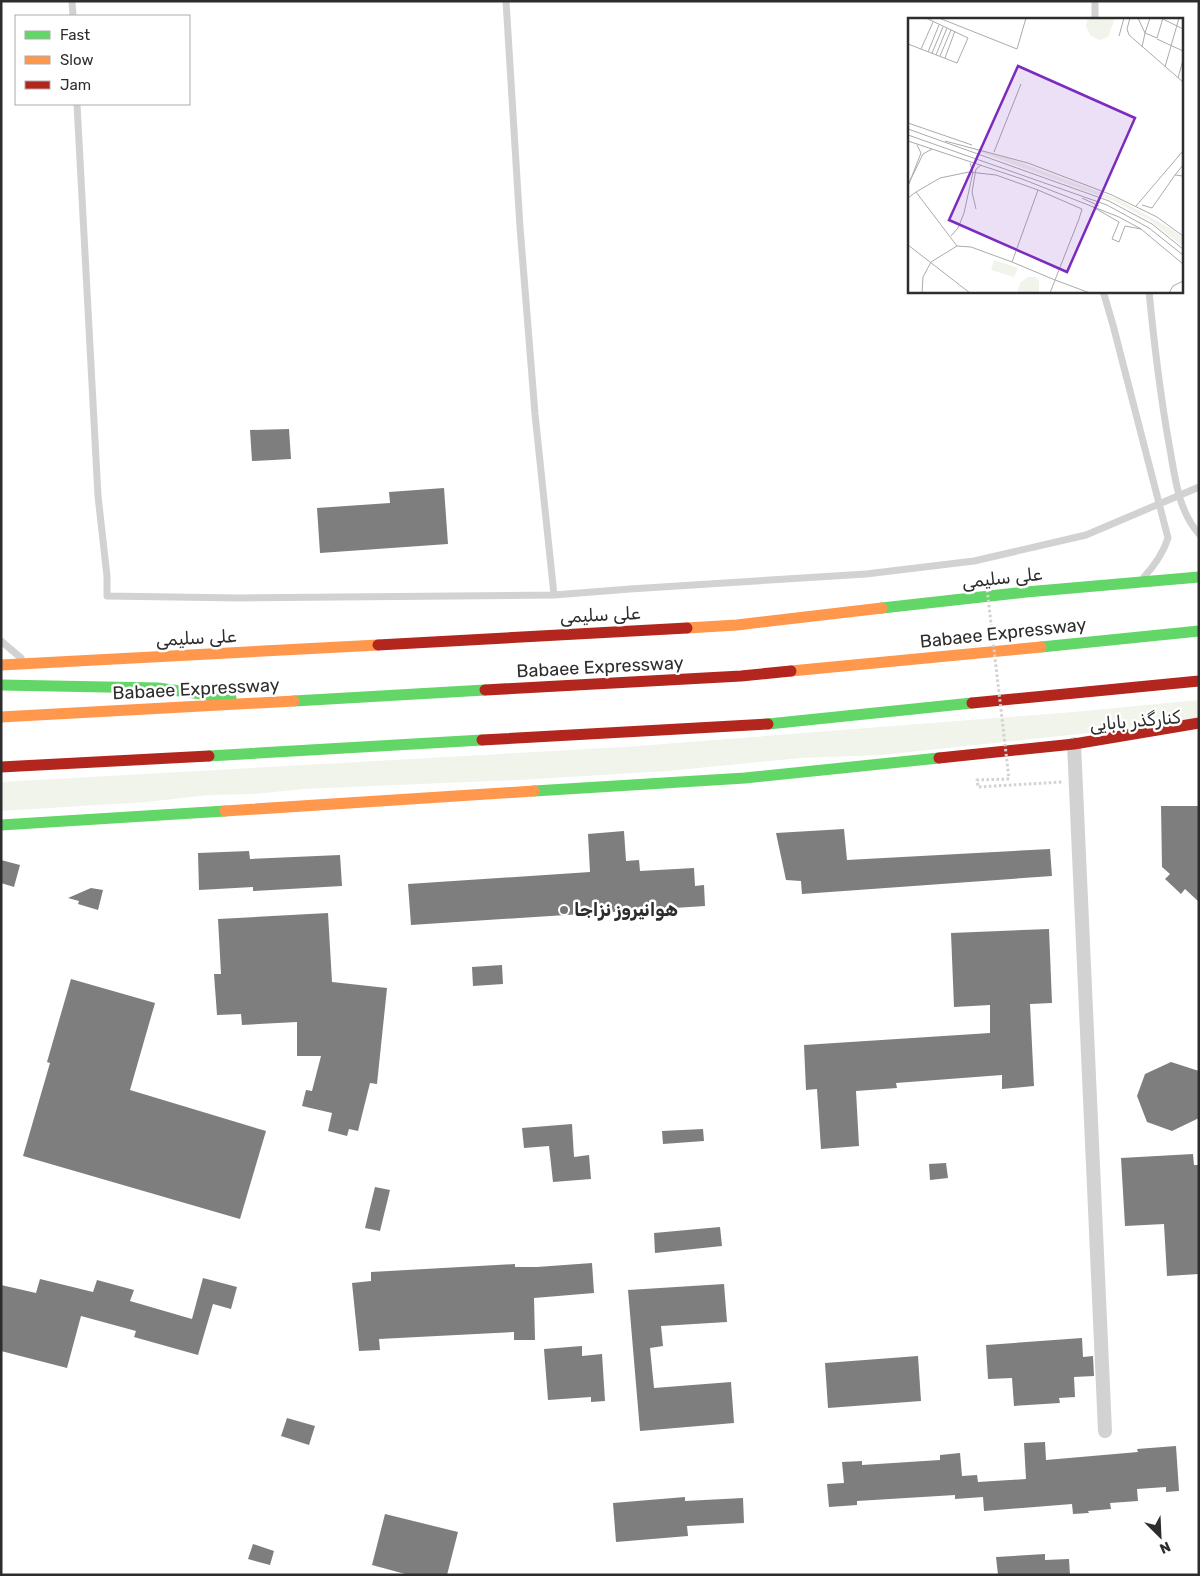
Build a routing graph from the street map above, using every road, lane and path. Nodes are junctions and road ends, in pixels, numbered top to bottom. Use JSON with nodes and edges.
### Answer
{"nodes":[{"id":1,"x":72,"y":1,"type":"edge"},
{"id":2,"x":506,"y":1,"type":"edge"},
{"id":3,"x":1095,"y":1,"type":"edge"},
{"id":4,"x":73,"y":15,"type":"edge"},
{"id":5,"x":1095,"y":18,"type":"edge"},
{"id":6,"x":78,"y":105,"type":"edge"},
{"id":7,"x":1103,"y":292,"type":"edge"},
{"id":8,"x":1149,"y":292,"type":"edge"},
{"id":9,"x":1199,"y":487,"type":"edge"},
{"id":10,"x":1178,"y":495,"type":"junction"},
{"id":11,"x":1160,"y":503,"type":"junction"},
{"id":12,"x":1199,"y":534,"type":"edge"},
{"id":13,"x":1199,"y":577,"type":"edge"},
{"id":14,"x":986,"y":580,"type":"dead end"},
{"id":15,"x":1139,"y":582,"type":"junction"},
{"id":16,"x":554,"y":595,"type":"junction"},
{"id":17,"x":1199,"y":631,"type":"edge"},
{"id":18,"x":1,"y":641,"type":"edge"},
{"id":19,"x":27,"y":664,"type":"junction"},
{"id":20,"x":1,"y":665,"type":"edge"},
{"id":21,"x":1199,"y":681,"type":"edge"},
{"id":22,"x":1,"y":685,"type":"edge"},
{"id":23,"x":269,"y":703,"type":"junction"},
{"id":24,"x":1,"y":716,"type":"edge"},
{"id":25,"x":1199,"y":723,"type":"edge"},
{"id":26,"x":1199,"y":733,"type":"edge"},
{"id":27,"x":1074,"y":744,"type":"junction"},
{"id":28,"x":1,"y":767,"type":"edge"},
{"id":29,"x":1076,"y":781,"type":"junction"},
{"id":30,"x":1,"y":824,"type":"edge"},
{"id":31,"x":1105,"y":1431,"type":"dead end"}],
"edges":[{"from":1,"to":4,"type":"lane"},
{"from":2,"to":16,"type":"lane"},
{"from":3,"to":5,"type":"lane"},
{"from":6,"to":16,"type":"lane"},
{"from":7,"to":11,"type":"lane"},
{"from":8,"to":10,"type":"lane"},
{"from":9,"to":10,"type":"lane"},
{"from":10,"to":11,"type":"lane"},
{"from":10,"to":12,"type":"lane"},
{"from":11,"to":15,"type":"lane"},
{"from":11,"to":16,"type":"lane"},
{"from":13,"to":15,"type":"main road","name":"علی سلیمی"},
{"from":14,"to":29,"type":"path","bridge":true},
{"from":15,"to":19,"type":"main road","name":"علی سلیمی"},
{"from":17,"to":23,"type":"main road","name":"Babaee Expressway"},
{"from":18,"to":19,"type":"lane"},
{"from":19,"to":20,"type":"main road","name":"علی سلیمی"},
{"from":21,"to":28,"type":"main road"},
{"from":22,"to":23,"type":"main road"},
{"from":23,"to":24,"type":"main road","name":"Babaee Expressway"},
{"from":25,"to":27,"type":"main road"},
{"from":26,"to":27,"type":"main road","name":"کنارگذر بابایی"},
{"from":27,"to":29,"type":"street"},
{"from":27,"to":30,"type":"main road"},
{"from":29,"to":31,"type":"street"}]}
